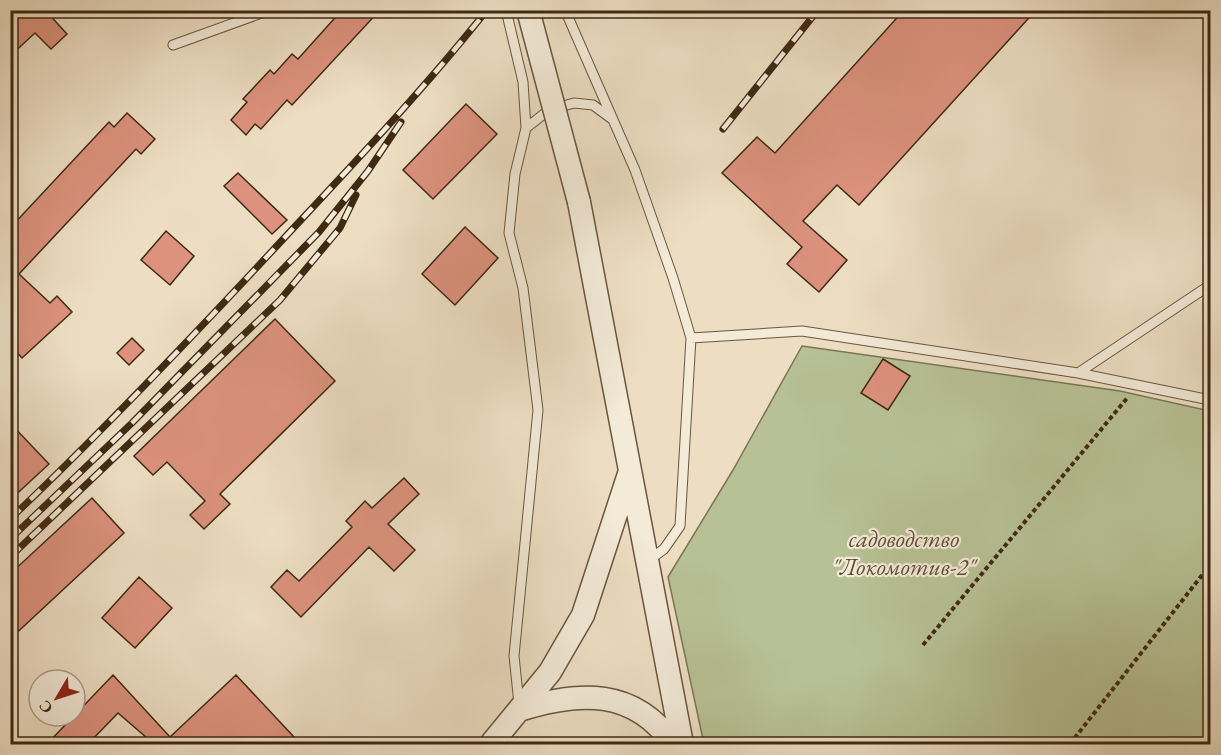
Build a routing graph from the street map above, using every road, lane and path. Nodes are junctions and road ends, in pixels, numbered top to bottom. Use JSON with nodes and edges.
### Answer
{"nodes":[{"id":1,"x":270,"y":10,"type":"edge"},
{"id":2,"x":506,"y":10,"type":"edge"},
{"id":3,"x":528,"y":10,"type":"edge"},
{"id":4,"x":565,"y":10,"type":"edge"},
{"id":5,"x":173,"y":45,"type":"dead end"},
{"id":6,"x":612,"y":119,"type":"junction"},
{"id":7,"x":526,"y":128,"type":"junction"},
{"id":8,"x":1210,"y":285,"type":"edge"},
{"id":9,"x":691,"y":338,"type":"junction"},
{"id":10,"x":1078,"y":373,"type":"junction"},
{"id":11,"x":1137,"y":385,"type":"junction"},
{"id":12,"x":1210,"y":400,"type":"edge"},
{"id":13,"x":630,"y":473,"type":"junction"},
{"id":14,"x":647,"y":561,"type":"junction"},
{"id":15,"x":1210,"y":565,"type":"edge"},
{"id":16,"x":923,"y":645,"type":"dead end"},
{"id":17,"x":519,"y":710,"type":"junction"},
{"id":18,"x":493,"y":742,"type":"edge"},
{"id":19,"x":673,"y":744,"type":"edge"},
{"id":20,"x":682,"y":744,"type":"edge"},
{"id":21,"x":1070,"y":744,"type":"edge"}],
"edges":[{"from":1,"to":5,"type":"lane"},
{"from":2,"to":7,"type":"lane"},
{"from":3,"to":13,"type":"street","bridge":true},
{"from":4,"to":6,"type":"lane"},
{"from":6,"to":7,"type":"lane"},
{"from":6,"to":9,"type":"lane"},
{"from":7,"to":17,"type":"lane"},
{"from":8,"to":10,"type":"lane"},
{"from":9,"to":10,"type":"lane"},
{"from":9,"to":14,"type":"lane"},
{"from":10,"to":11,"type":"lane"},
{"from":11,"to":12,"type":"lane"},
{"from":11,"to":16,"type":"path"},
{"from":13,"to":14,"type":"street"},
{"from":13,"to":17,"type":"street"},
{"from":14,"to":20,"type":"street"},
{"from":15,"to":21,"type":"path"},
{"from":17,"to":18,"type":"street"},
{"from":17,"to":19,"type":"street"}]}
